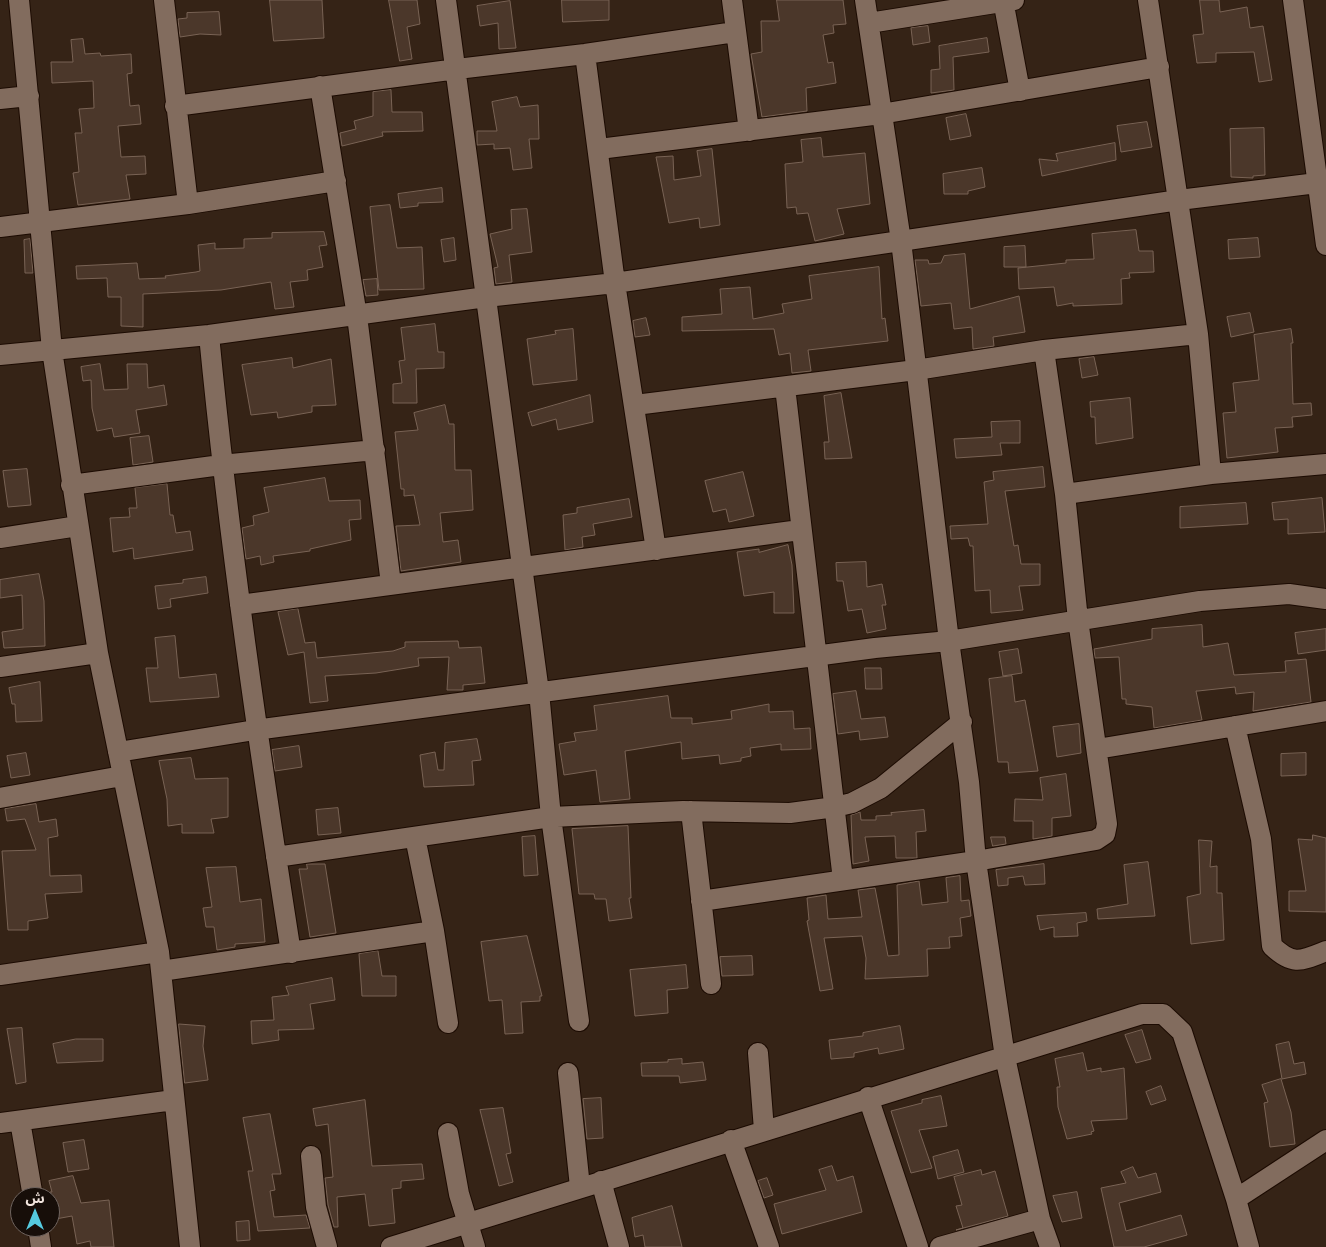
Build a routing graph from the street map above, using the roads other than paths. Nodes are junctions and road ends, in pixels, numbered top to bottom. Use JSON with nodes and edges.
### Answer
{"nodes":[{"id":1,"x":19,"y":0,"type":"edge"},
{"id":2,"x":164,"y":0,"type":"edge"},
{"id":3,"x":446,"y":0,"type":"edge"},
{"id":4,"x":732,"y":0,"type":"edge"},
{"id":5,"x":865,"y":0,"type":"edge"},
{"id":6,"x":1148,"y":0,"type":"edge"},
{"id":7,"x":1293,"y":0,"type":"edge"},
{"id":8,"x":1007,"y":1,"type":"edge"},
{"id":9,"x":869,"y":23,"type":"junction"},
{"id":10,"x":735,"y":32,"type":"junction"},
{"id":11,"x":585,"y":54,"type":"junction"},
{"id":12,"x":1158,"y":67,"type":"junction"},
{"id":13,"x":457,"y":69,"type":"junction"},
{"id":14,"x":320,"y":86,"type":"junction"},
{"id":15,"x":1020,"y":91,"type":"junction"},
{"id":16,"x":29,"y":96,"type":"junction"},
{"id":17,"x":0,"y":99,"type":"edge"},
{"id":18,"x":175,"y":106,"type":"junction"},
{"id":19,"x":881,"y":114,"type":"junction"},
{"id":20,"x":749,"y":131,"type":"junction"},
{"id":21,"x":599,"y":149,"type":"junction"},
{"id":22,"x":1319,"y":149,"type":"edge"},
{"id":23,"x":336,"y":181,"type":"junction"},
{"id":24,"x":1317,"y":182,"type":"junction"},
{"id":25,"x":1179,"y":200,"type":"junction"},
{"id":26,"x":188,"y":204,"type":"junction"},
{"id":27,"x":39,"y":223,"type":"junction"},
{"id":28,"x":0,"y":227,"type":"edge"},
{"id":29,"x":900,"y":242,"type":"junction"},
{"id":30,"x":1326,"y":246,"type":"edge"},
{"id":31,"x":615,"y":283,"type":"junction"},
{"id":32,"x":486,"y":297,"type":"junction"},
{"id":33,"x":357,"y":316,"type":"junction"},
{"id":34,"x":1198,"y":334,"type":"junction"},
{"id":35,"x":209,"y":335,"type":"junction"},
{"id":36,"x":52,"y":350,"type":"junction"},
{"id":37,"x":1044,"y":350,"type":"junction"},
{"id":38,"x":0,"y":355,"type":"edge"},
{"id":39,"x":916,"y":370,"type":"junction"},
{"id":40,"x":785,"y":387,"type":"junction"},
{"id":41,"x":635,"y":405,"type":"junction"},
{"id":42,"x":375,"y":450,"type":"junction"},
{"id":43,"x":1326,"y":464,"type":"edge"},
{"id":44,"x":221,"y":465,"type":"junction"},
{"id":45,"x":1211,"y":474,"type":"junction"},
{"id":46,"x":71,"y":485,"type":"junction"},
{"id":47,"x":1065,"y":494,"type":"junction"},
{"id":48,"x":78,"y":526,"type":"junction"},
{"id":49,"x":800,"y":530,"type":"junction"},
{"id":50,"x":0,"y":538,"type":"edge"},
{"id":51,"x":656,"y":550,"type":"junction"},
{"id":52,"x":522,"y":566,"type":"junction"},
{"id":53,"x":391,"y":584,"type":"junction"},
{"id":54,"x":1326,"y":599,"type":"edge"},
{"id":55,"x":240,"y":604,"type":"junction"},
{"id":56,"x":1078,"y":620,"type":"junction"},
{"id":57,"x":949,"y":641,"type":"junction"},
{"id":58,"x":98,"y":652,"type":"junction"},
{"id":59,"x":817,"y":655,"type":"junction"},
{"id":60,"x":0,"y":668,"type":"edge"},
{"id":61,"x":538,"y":692,"type":"junction"},
{"id":62,"x":1326,"y":711,"type":"edge"},
{"id":63,"x":962,"y":722,"type":"junction"},
{"id":64,"x":1235,"y":726,"type":"junction"},
{"id":65,"x":255,"y":730,"type":"junction"},
{"id":66,"x":1097,"y":750,"type":"junction"},
{"id":67,"x":118,"y":752,"type":"junction"},
{"id":68,"x":122,"y":776,"type":"junction"},
{"id":69,"x":0,"y":798,"type":"edge"},
{"id":70,"x":835,"y":807,"type":"junction"},
{"id":71,"x":691,"y":811,"type":"junction"},
{"id":72,"x":551,"y":817,"type":"junction"},
{"id":73,"x":415,"y":837,"type":"junction"},
{"id":74,"x":276,"y":857,"type":"junction"},
{"id":75,"x":976,"y":861,"type":"junction"},
{"id":76,"x":843,"y":880,"type":"junction"},
{"id":77,"x":701,"y":901,"type":"junction"},
{"id":78,"x":434,"y":931,"type":"junction"},
{"id":79,"x":1326,"y":951,"type":"edge"},
{"id":80,"x":291,"y":953,"type":"junction"},
{"id":81,"x":160,"y":961,"type":"junction"},
{"id":82,"x":0,"y":975,"type":"edge"},
{"id":83,"x":711,"y":984,"type":"dead end"},
{"id":84,"x":579,"y":1022,"type":"dead end"},
{"id":85,"x":448,"y":1023,"type":"dead end"},
{"id":86,"x":758,"y":1053,"type":"dead end"},
{"id":87,"x":1005,"y":1057,"type":"junction"},
{"id":88,"x":568,"y":1072,"type":"dead end"},
{"id":89,"x":868,"y":1097,"type":"junction"},
{"id":90,"x":174,"y":1100,"type":"junction"},
{"id":91,"x":20,"y":1121,"type":"junction"},
{"id":92,"x":0,"y":1123,"type":"edge"},
{"id":93,"x":764,"y":1130,"type":"junction"},
{"id":94,"x":448,"y":1133,"type":"dead end"},
{"id":95,"x":731,"y":1140,"type":"junction"},
{"id":96,"x":1326,"y":1140,"type":"edge"},
{"id":97,"x":311,"y":1156,"type":"dead end"},
{"id":98,"x":602,"y":1182,"type":"junction"},
{"id":99,"x":31,"y":1187,"type":"edge"},
{"id":100,"x":580,"y":1187,"type":"junction"},
{"id":101,"x":1236,"y":1199,"type":"junction"},
{"id":102,"x":1040,"y":1219,"type":"junction"},
{"id":103,"x":467,"y":1224,"type":"junction"},
{"id":104,"x":190,"y":1247,"type":"edge"},
{"id":105,"x":327,"y":1247,"type":"edge"},
{"id":106,"x":391,"y":1247,"type":"edge"},
{"id":107,"x":474,"y":1247,"type":"edge"},
{"id":108,"x":619,"y":1247,"type":"edge"},
{"id":109,"x":770,"y":1247,"type":"edge"},
{"id":110,"x":918,"y":1247,"type":"edge"},
{"id":111,"x":940,"y":1247,"type":"edge"},
{"id":112,"x":1050,"y":1247,"type":"edge"},
{"id":113,"x":1249,"y":1247,"type":"edge"}],
"edges":[{"from":1,"to":16,"type":"street"},
{"from":2,"to":18,"type":"street"},
{"from":3,"to":13,"type":"street"},
{"from":4,"to":10,"type":"street"},
{"from":5,"to":9,"type":"street"},
{"from":6,"to":12,"type":"street"},
{"from":7,"to":22,"type":"street"},
{"from":8,"to":9,"type":"street"},
{"from":8,"to":15,"type":"street"},
{"from":9,"to":19,"type":"street"},
{"from":10,"to":11,"type":"street"},
{"from":10,"to":20,"type":"street"},
{"from":11,"to":13,"type":"street"},
{"from":11,"to":21,"type":"street"},
{"from":12,"to":15,"type":"street"},
{"from":12,"to":25,"type":"street"},
{"from":13,"to":14,"type":"street"},
{"from":13,"to":32,"type":"street"},
{"from":14,"to":18,"type":"street"},
{"from":14,"to":23,"type":"street"},
{"from":15,"to":19,"type":"street"},
{"from":16,"to":17,"type":"street"},
{"from":16,"to":27,"type":"street"},
{"from":18,"to":26,"type":"street"},
{"from":19,"to":20,"type":"street"},
{"from":19,"to":29,"type":"street"},
{"from":20,"to":21,"type":"street"},
{"from":21,"to":31,"type":"street"},
{"from":22,"to":24,"type":"street"},
{"from":23,"to":26,"type":"street"},
{"from":23,"to":33,"type":"street"},
{"from":24,"to":25,"type":"street"},
{"from":24,"to":30,"type":"street"},
{"from":25,"to":29,"type":"street"},
{"from":25,"to":34,"type":"street"},
{"from":26,"to":27,"type":"street"},
{"from":27,"to":28,"type":"street"},
{"from":27,"to":36,"type":"street"},
{"from":29,"to":31,"type":"street"},
{"from":29,"to":39,"type":"street"},
{"from":31,"to":32,"type":"street"},
{"from":31,"to":41,"type":"street"},
{"from":32,"to":33,"type":"street"},
{"from":32,"to":52,"type":"street"},
{"from":33,"to":35,"type":"street"},
{"from":33,"to":42,"type":"street"},
{"from":34,"to":37,"type":"street"},
{"from":34,"to":45,"type":"street"},
{"from":35,"to":36,"type":"street"},
{"from":35,"to":44,"type":"street"},
{"from":36,"to":38,"type":"street"},
{"from":36,"to":46,"type":"street"},
{"from":37,"to":39,"type":"street"},
{"from":37,"to":47,"type":"street"},
{"from":39,"to":40,"type":"street"},
{"from":39,"to":57,"type":"street"},
{"from":40,"to":41,"type":"street"},
{"from":40,"to":49,"type":"street"},
{"from":41,"to":51,"type":"street"},
{"from":42,"to":44,"type":"street"},
{"from":42,"to":53,"type":"street"},
{"from":43,"to":45,"type":"street"},
{"from":44,"to":46,"type":"street"},
{"from":44,"to":55,"type":"street"},
{"from":45,"to":47,"type":"street"},
{"from":46,"to":48,"type":"street"},
{"from":47,"to":56,"type":"street"},
{"from":48,"to":50,"type":"street"},
{"from":48,"to":58,"type":"street"},
{"from":49,"to":51,"type":"street"},
{"from":49,"to":59,"type":"street"},
{"from":51,"to":52,"type":"street"},
{"from":52,"to":53,"type":"street"},
{"from":52,"to":61,"type":"street"},
{"from":53,"to":55,"type":"street"},
{"from":54,"to":56,"type":"street"},
{"from":55,"to":65,"type":"street"},
{"from":56,"to":57,"type":"street"},
{"from":56,"to":66,"type":"street"},
{"from":57,"to":59,"type":"street"},
{"from":57,"to":63,"type":"street"},
{"from":58,"to":60,"type":"street"},
{"from":58,"to":67,"type":"street"},
{"from":59,"to":61,"type":"street"},
{"from":59,"to":70,"type":"street"},
{"from":61,"to":65,"type":"street"},
{"from":61,"to":72,"type":"street"},
{"from":62,"to":64,"type":"street"},
{"from":63,"to":70,"type":"street"},
{"from":63,"to":75,"type":"street"},
{"from":64,"to":66,"type":"street"},
{"from":64,"to":79,"type":"street"},
{"from":65,"to":67,"type":"street"},
{"from":65,"to":74,"type":"street"},
{"from":66,"to":75,"type":"street"},
{"from":67,"to":68,"type":"street"},
{"from":68,"to":69,"type":"street"},
{"from":68,"to":81,"type":"street"},
{"from":70,"to":71,"type":"street"},
{"from":70,"to":76,"type":"street"},
{"from":71,"to":72,"type":"street"},
{"from":71,"to":77,"type":"street"},
{"from":72,"to":73,"type":"street"},
{"from":72,"to":84,"type":"street"},
{"from":73,"to":74,"type":"street"},
{"from":73,"to":78,"type":"street"},
{"from":74,"to":80,"type":"street"},
{"from":75,"to":76,"type":"street"},
{"from":75,"to":87,"type":"street"},
{"from":76,"to":77,"type":"street"},
{"from":77,"to":83,"type":"street"},
{"from":78,"to":80,"type":"street"},
{"from":78,"to":85,"type":"street"},
{"from":80,"to":81,"type":"street"},
{"from":81,"to":82,"type":"street"},
{"from":81,"to":90,"type":"street"},
{"from":86,"to":93,"type":"street"},
{"from":87,"to":89,"type":"street"},
{"from":87,"to":101,"type":"street"},
{"from":87,"to":102,"type":"street"},
{"from":88,"to":100,"type":"street"},
{"from":89,"to":93,"type":"street"},
{"from":89,"to":110,"type":"street"},
{"from":90,"to":91,"type":"street"},
{"from":90,"to":104,"type":"street"},
{"from":91,"to":92,"type":"street"},
{"from":91,"to":99,"type":"street"},
{"from":93,"to":95,"type":"street"},
{"from":94,"to":103,"type":"street"},
{"from":95,"to":98,"type":"street"},
{"from":95,"to":109,"type":"street"},
{"from":96,"to":101,"type":"street"},
{"from":97,"to":105,"type":"street"},
{"from":98,"to":100,"type":"street"},
{"from":98,"to":108,"type":"street"},
{"from":100,"to":103,"type":"street"},
{"from":101,"to":113,"type":"street"},
{"from":102,"to":111,"type":"street"},
{"from":102,"to":112,"type":"street"},
{"from":103,"to":106,"type":"street"},
{"from":103,"to":107,"type":"street"}]}
